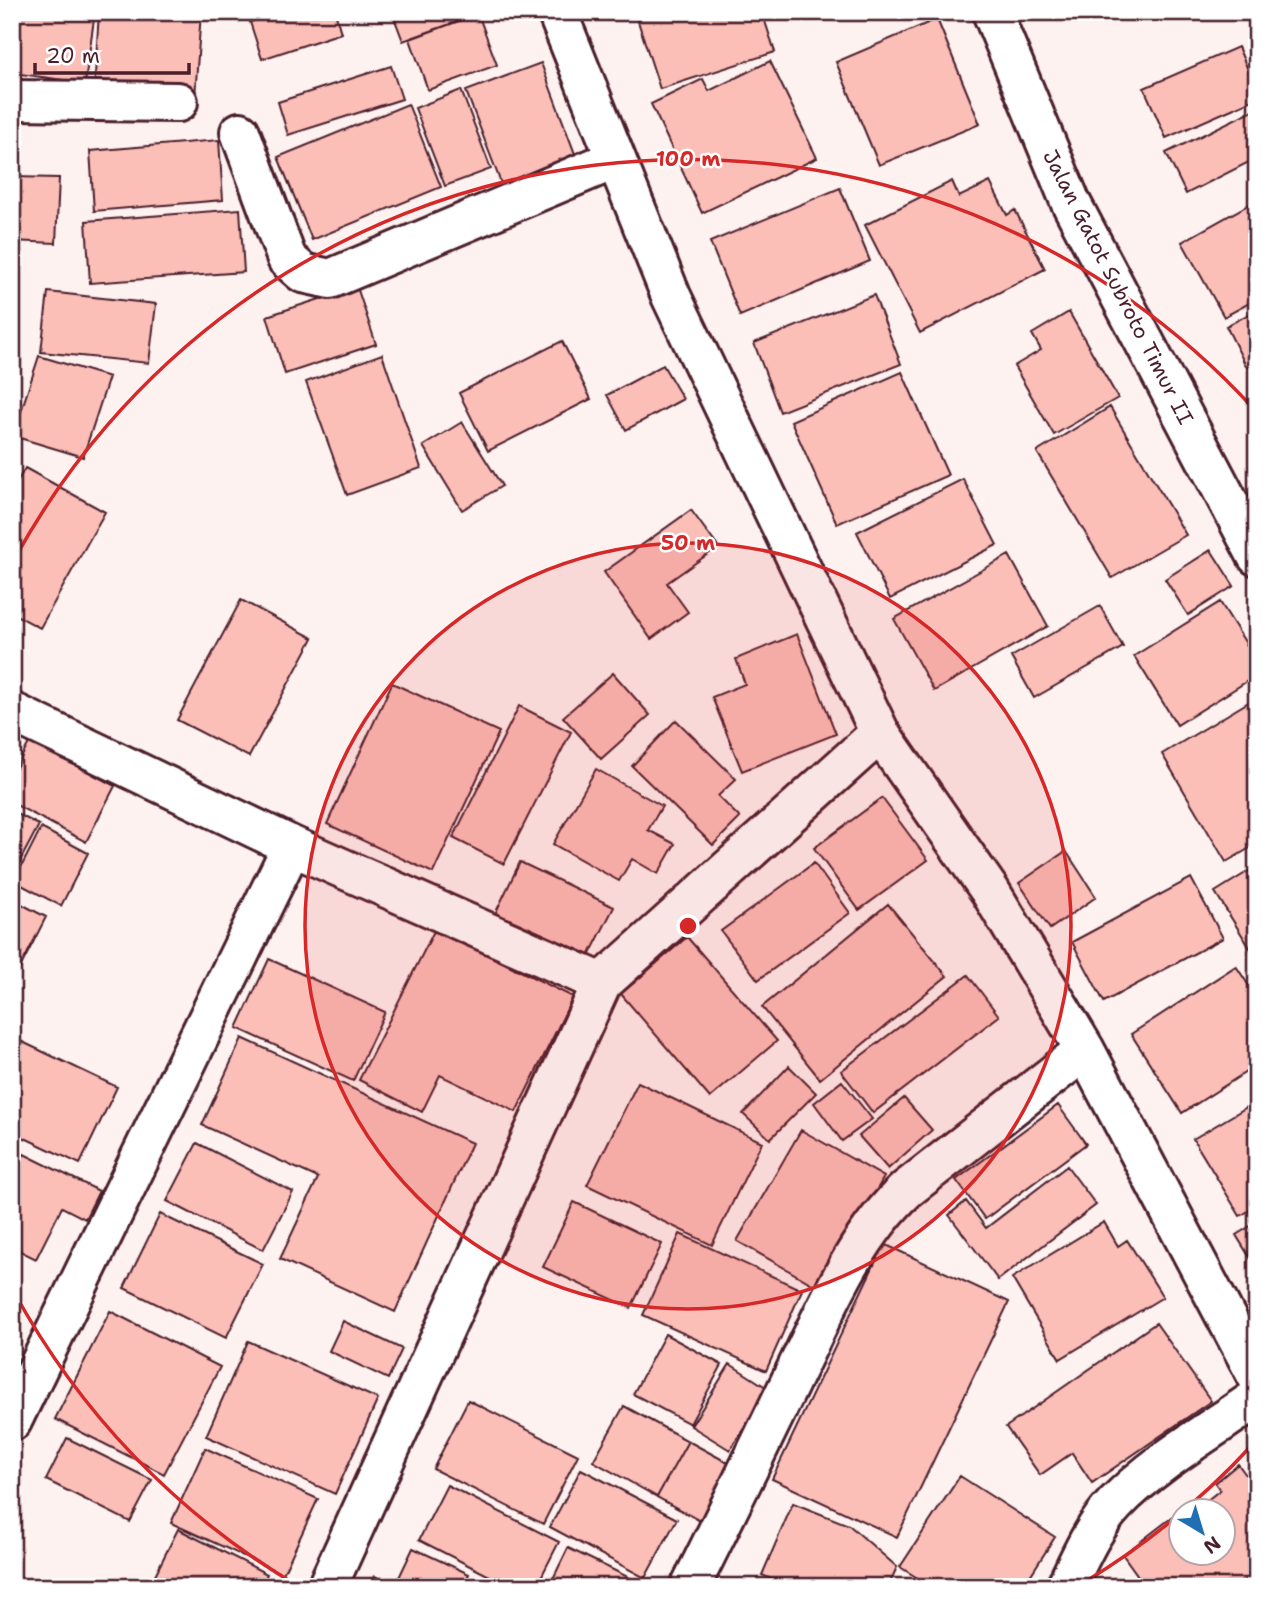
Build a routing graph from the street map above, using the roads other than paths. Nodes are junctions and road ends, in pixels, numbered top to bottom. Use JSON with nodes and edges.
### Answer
{"nodes":[{"id":1,"x":557,"y":12,"type":"edge"},
{"id":2,"x":992,"y":12,"type":"edge"},
{"id":3,"x":12,"y":100,"type":"edge"},
{"id":4,"x":178,"y":102,"type":"dead end"},
{"id":5,"x":240,"y":132,"type":"dead end"},
{"id":6,"x":616,"y":159,"type":"junction"},
{"id":7,"x":1257,"y":556,"type":"edge"},
{"id":8,"x":13,"y":715,"type":"edge"},
{"id":9,"x":880,"y":733,"type":"junction"},
{"id":10,"x":292,"y":846,"type":"junction"},
{"id":11,"x":602,"y":983,"type":"junction"},
{"id":12,"x":1085,"y":1050,"type":"junction"},
{"id":13,"x":1257,"y":1376,"type":"edge"},
{"id":14,"x":1257,"y":1398,"type":"edge"},
{"id":15,"x":12,"y":1421,"type":"edge"},
{"id":16,"x":327,"y":1587,"type":"edge"},
{"id":17,"x":691,"y":1587,"type":"edge"},
{"id":18,"x":1066,"y":1587,"type":"edge"}],
"edges":[{"from":1,"to":6,"type":"street"},
{"from":2,"to":7,"type":"street","name":"Jalan Gatot Subroto Timur II"},
{"from":3,"to":4,"type":"street"},
{"from":5,"to":6,"type":"street"},
{"from":6,"to":9,"type":"street"},
{"from":8,"to":10,"type":"street"},
{"from":9,"to":11,"type":"street"},
{"from":9,"to":12,"type":"street"},
{"from":10,"to":11,"type":"street"},
{"from":10,"to":15,"type":"street"},
{"from":11,"to":16,"type":"street"},
{"from":12,"to":13,"type":"street"},
{"from":12,"to":17,"type":"street"},
{"from":14,"to":18,"type":"street"}]}
